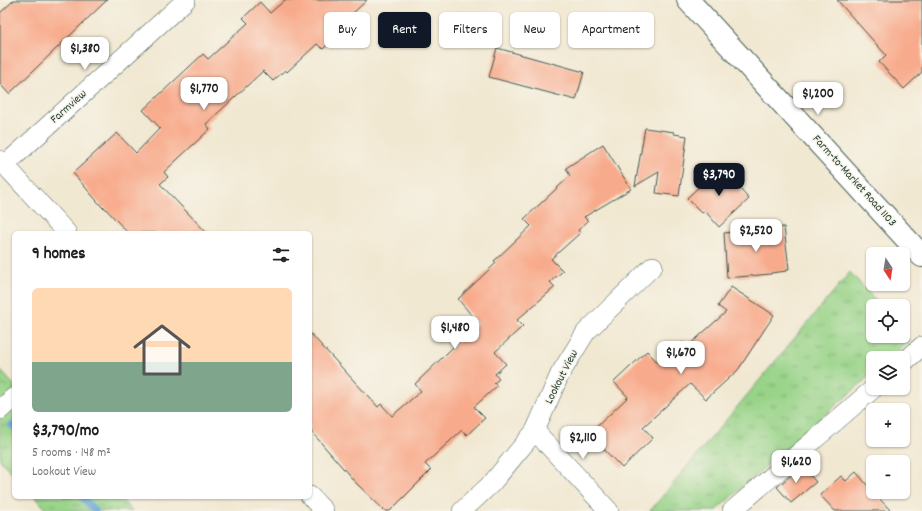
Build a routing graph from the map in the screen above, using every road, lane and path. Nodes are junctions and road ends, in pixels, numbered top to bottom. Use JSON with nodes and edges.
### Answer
{"nodes":[{"id":1,"x":186,"y":0,"type":"edge"},
{"id":2,"x":688,"y":0,"type":"edge"},
{"id":3,"x":2,"y":163,"type":"edge"},
{"id":4,"x":65,"y":231,"type":"edge"},
{"id":5,"x":922,"y":256,"type":"edge"},
{"id":6,"x":653,"y":266,"type":"dead end"},
{"id":7,"x":922,"y":346,"type":"edge"},
{"id":8,"x":910,"y":357,"type":"edge"},
{"id":9,"x":866,"y":395,"type":"edge"},
{"id":10,"x":12,"y":399,"type":"edge"},
{"id":11,"x":0,"y":410,"type":"edge"},
{"id":12,"x":535,"y":431,"type":"junction"},
{"id":13,"x":312,"y":498,"type":"edge"},
{"id":14,"x":324,"y":511,"type":"edge"},
{"id":15,"x":462,"y":511,"type":"edge"},
{"id":16,"x":609,"y":511,"type":"edge"},
{"id":17,"x":732,"y":511,"type":"edge"}],
"edges":[{"from":1,"to":3,"type":"street","name":"Farmview"},
{"from":2,"to":5,"type":"main road","name":"Farm-to-Market Road 1103"},
{"from":3,"to":4,"type":"street"},
{"from":6,"to":12,"type":"street","name":"Lookout View"},
{"from":7,"to":8,"type":"street"},
{"from":9,"to":17,"type":"street"},
{"from":10,"to":11,"type":"street"},
{"from":12,"to":15,"type":"street","name":"Lookout View"},
{"from":12,"to":16,"type":"street"},
{"from":13,"to":14,"type":"street"}]}
